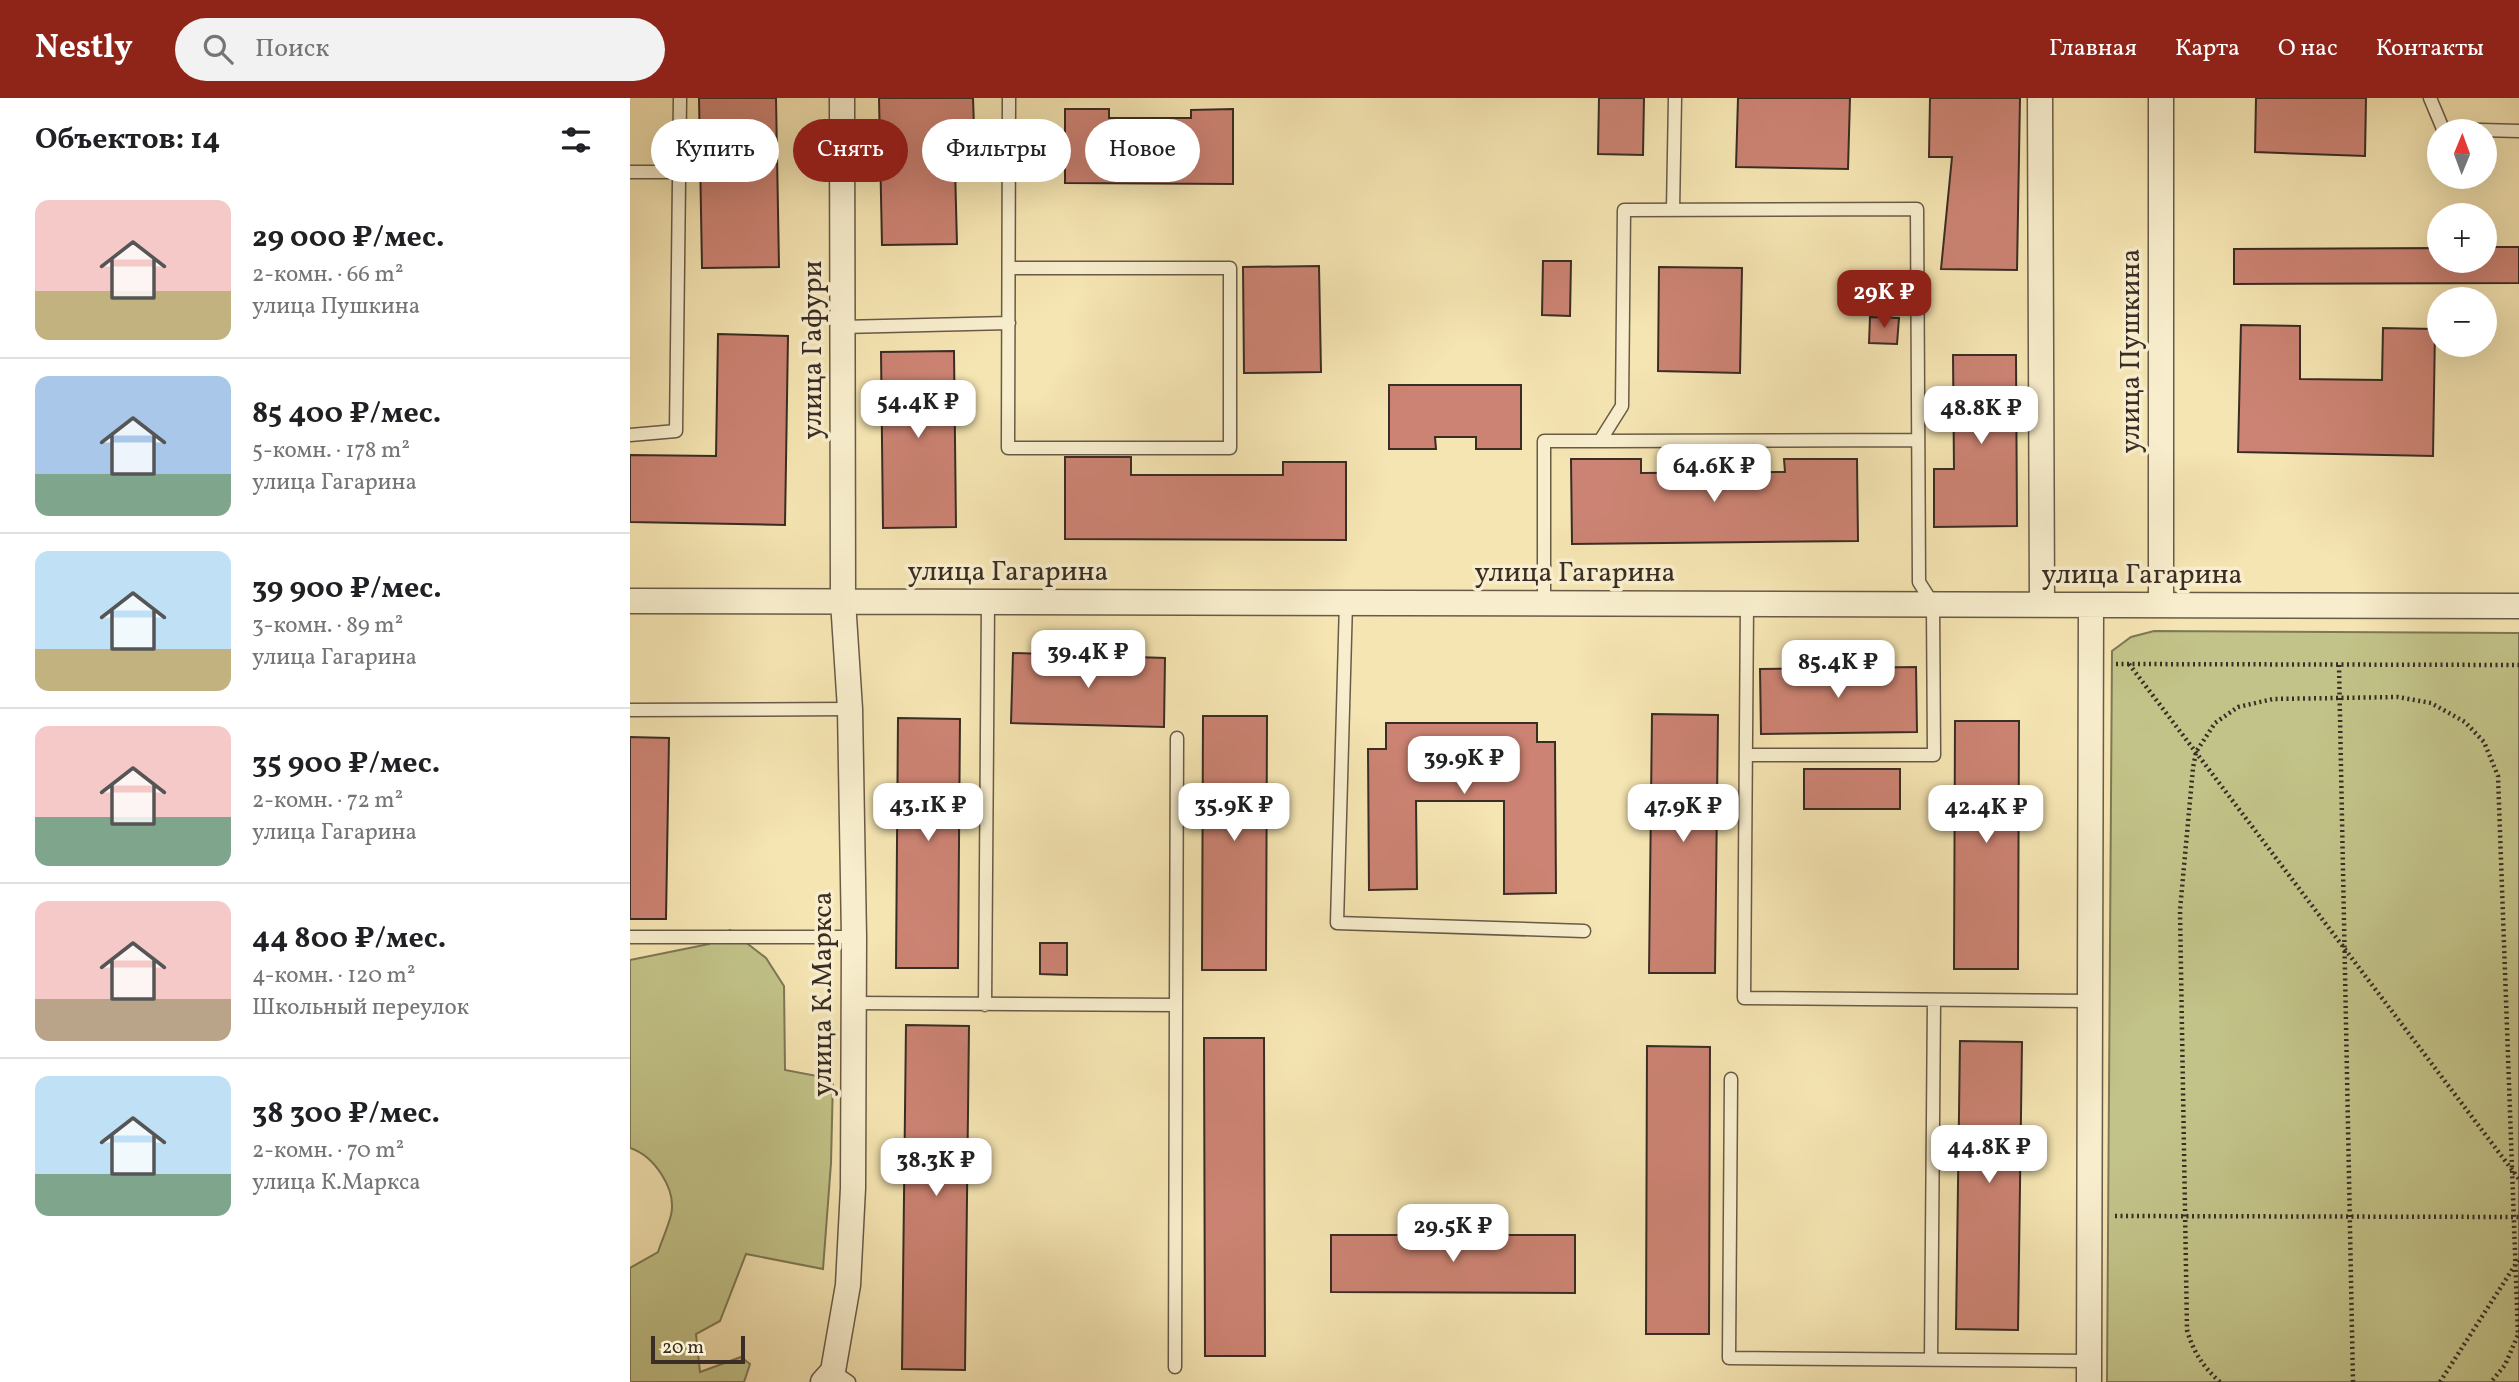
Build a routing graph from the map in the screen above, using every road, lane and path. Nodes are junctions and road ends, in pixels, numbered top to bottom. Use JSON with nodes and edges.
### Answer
{"nodes":[{"id":1,"x":680,"y":98,"type":"edge"},
{"id":2,"x":842,"y":98,"type":"edge"},
{"id":3,"x":1009,"y":98,"type":"edge"},
{"id":4,"x":1675,"y":98,"type":"edge"},
{"id":5,"x":2040,"y":98,"type":"edge"},
{"id":6,"x":2161,"y":98,"type":"edge"},
{"id":7,"x":2430,"y":98,"type":"edge"},
{"id":8,"x":680,"y":119,"type":"edge"},
{"id":9,"x":2519,"y":131,"type":"edge"},
{"id":10,"x":630,"y":172,"type":"edge"},
{"id":11,"x":651,"y":172,"type":"edge"},
{"id":12,"x":679,"y":182,"type":"edge"},
{"id":13,"x":1673,"y":210,"type":"junction"},
{"id":14,"x":1009,"y":268,"type":"junction"},
{"id":15,"x":1009,"y":323,"type":"junction"},
{"id":16,"x":842,"y":327,"type":"junction"},
{"id":17,"x":630,"y":435,"type":"edge"},
{"id":18,"x":1918,"y":440,"type":"junction"},
{"id":19,"x":1600,"y":441,"type":"junction"},
{"id":20,"x":630,"y":601,"type":"edge"},
{"id":21,"x":843,"y":601,"type":"junction"},
{"id":22,"x":988,"y":602,"type":"junction"},
{"id":23,"x":1346,"y":602,"type":"junction"},
{"id":24,"x":1544,"y":603,"type":"junction"},
{"id":25,"x":1748,"y":603,"type":"junction"},
{"id":26,"x":1933,"y":604,"type":"junction"},
{"id":27,"x":2042,"y":604,"type":"junction"},
{"id":28,"x":2091,"y":605,"type":"junction"},
{"id":29,"x":2161,"y":605,"type":"junction"},
{"id":30,"x":2519,"y":606,"type":"edge"},
{"id":31,"x":2091,"y":664,"type":"junction"},
{"id":32,"x":2129,"y":664,"type":"junction"},
{"id":33,"x":2339,"y":665,"type":"junction"},
{"id":34,"x":2519,"y":665,"type":"edge"},
{"id":35,"x":2339,"y":698,"type":"junction"},
{"id":36,"x":850,"y":709,"type":"junction"},
{"id":37,"x":630,"y":710,"type":"edge"},
{"id":38,"x":1177,"y":738,"type":"dead end"},
{"id":39,"x":2196,"y":752,"type":"junction"},
{"id":40,"x":1746,"y":755,"type":"junction"},
{"id":41,"x":1584,"y":931,"type":"dead end"},
{"id":42,"x":630,"y":937,"type":"edge"},
{"id":43,"x":854,"y":937,"type":"junction"},
{"id":44,"x":2344,"y":948,"type":"junction"},
{"id":45,"x":1934,"y":1000,"type":"junction"},
{"id":46,"x":2090,"y":1001,"type":"junction"},
{"id":47,"x":853,"y":1003,"type":"junction"},
{"id":48,"x":985,"y":1004,"type":"junction"},
{"id":49,"x":1176,"y":1005,"type":"junction"},
{"id":50,"x":1731,"y":1079,"type":"dead end"},
{"id":51,"x":2512,"y":1170,"type":"junction"},
{"id":52,"x":2519,"y":1179,"type":"edge"},
{"id":53,"x":2089,"y":1216,"type":"junction"},
{"id":54,"x":2184,"y":1216,"type":"junction"},
{"id":55,"x":2350,"y":1217,"type":"junction"},
{"id":56,"x":2516,"y":1217,"type":"edge"},
{"id":57,"x":2517,"y":1261,"type":"edge"},
{"id":58,"x":1931,"y":1360,"type":"junction"},
{"id":59,"x":1175,"y":1367,"type":"dead end"},
{"id":60,"x":2089,"y":1372,"type":"edge"},
{"id":61,"x":835,"y":1378,"type":"edge"},
{"id":62,"x":2220,"y":1382,"type":"edge"},
{"id":63,"x":2353,"y":1382,"type":"edge"},
{"id":64,"x":2440,"y":1382,"type":"edge"},
{"id":65,"x":2491,"y":1382,"type":"edge"}],
"edges":[{"from":1,"to":8,"type":"lane"},
{"from":2,"to":16,"type":"street","name":"улица Гафури"},
{"from":3,"to":14,"type":"lane"},
{"from":4,"to":13,"type":"lane"},
{"from":5,"to":27,"type":"street"},
{"from":6,"to":29,"type":"street","name":"улица Пушкина"},
{"from":7,"to":9,"type":"lane"},
{"from":10,"to":11,"type":"lane"},
{"from":12,"to":17,"type":"lane"},
{"from":13,"to":18,"type":"lane"},
{"from":13,"to":19,"type":"lane"},
{"from":14,"to":15,"type":"lane"},
{"from":14,"to":15,"type":"lane"},
{"from":15,"to":16,"type":"lane"},
{"from":16,"to":21,"type":"street","name":"улица Гафури"},
{"from":18,"to":19,"type":"lane"},
{"from":18,"to":26,"type":"lane"},
{"from":19,"to":24,"type":"lane"},
{"from":20,"to":21,"type":"street","name":"улица Гагарина"},
{"from":21,"to":22,"type":"street","name":"улица Гагарина"},
{"from":21,"to":36,"type":"street","name":"улица К.Маркса"},
{"from":22,"to":23,"type":"street","name":"улица Гагарина"},
{"from":22,"to":48,"type":"lane"},
{"from":23,"to":24,"type":"street","name":"улица Гагарина"},
{"from":23,"to":41,"type":"lane"},
{"from":24,"to":25,"type":"street","name":"улица Гагарина"},
{"from":25,"to":26,"type":"street","name":"улица Гагарина"},
{"from":25,"to":40,"type":"lane"},
{"from":26,"to":27,"type":"street","name":"улица Гагарина"},
{"from":26,"to":40,"type":"lane"},
{"from":27,"to":28,"type":"street","name":"улица Гагарина"},
{"from":28,"to":29,"type":"street","name":"улица Гагарина"},
{"from":28,"to":31,"type":"street"},
{"from":29,"to":30,"type":"street","name":"улица Гагарина"},
{"from":31,"to":32,"type":"path"},
{"from":31,"to":46,"type":"street"},
{"from":32,"to":33,"type":"path"},
{"from":32,"to":39,"type":"path"},
{"from":33,"to":34,"type":"path"},
{"from":33,"to":35,"type":"path"},
{"from":35,"to":39,"type":"path"},
{"from":35,"to":44,"type":"path"},
{"from":35,"to":51,"type":"path"},
{"from":36,"to":37,"type":"lane"},
{"from":36,"to":43,"type":"street","name":"улица К.Маркса"},
{"from":38,"to":49,"type":"lane"},
{"from":39,"to":44,"type":"path"},
{"from":39,"to":54,"type":"path"},
{"from":40,"to":45,"type":"lane"},
{"from":42,"to":43,"type":"lane"},
{"from":43,"to":47,"type":"street","name":"улица К.Маркса"},
{"from":44,"to":51,"type":"path"},
{"from":44,"to":55,"type":"path"},
{"from":45,"to":46,"type":"lane"},
{"from":45,"to":58,"type":"lane"},
{"from":46,"to":53,"type":"street"},
{"from":47,"to":48,"type":"lane"},
{"from":47,"to":61,"type":"street","name":"улица К.Маркса"},
{"from":48,"to":49,"type":"lane"},
{"from":49,"to":59,"type":"lane"},
{"from":50,"to":58,"type":"lane"},
{"from":51,"to":52,"type":"path"},
{"from":51,"to":56,"type":"path"},
{"from":53,"to":54,"type":"path"},
{"from":53,"to":60,"type":"street"},
{"from":54,"to":55,"type":"path"},
{"from":54,"to":62,"type":"path"},
{"from":55,"to":56,"type":"path"},
{"from":55,"to":63,"type":"path"},
{"from":56,"to":57,"type":"path"},
{"from":57,"to":64,"type":"path"},
{"from":57,"to":65,"type":"path"},
{"from":58,"to":60,"type":"lane"}]}
